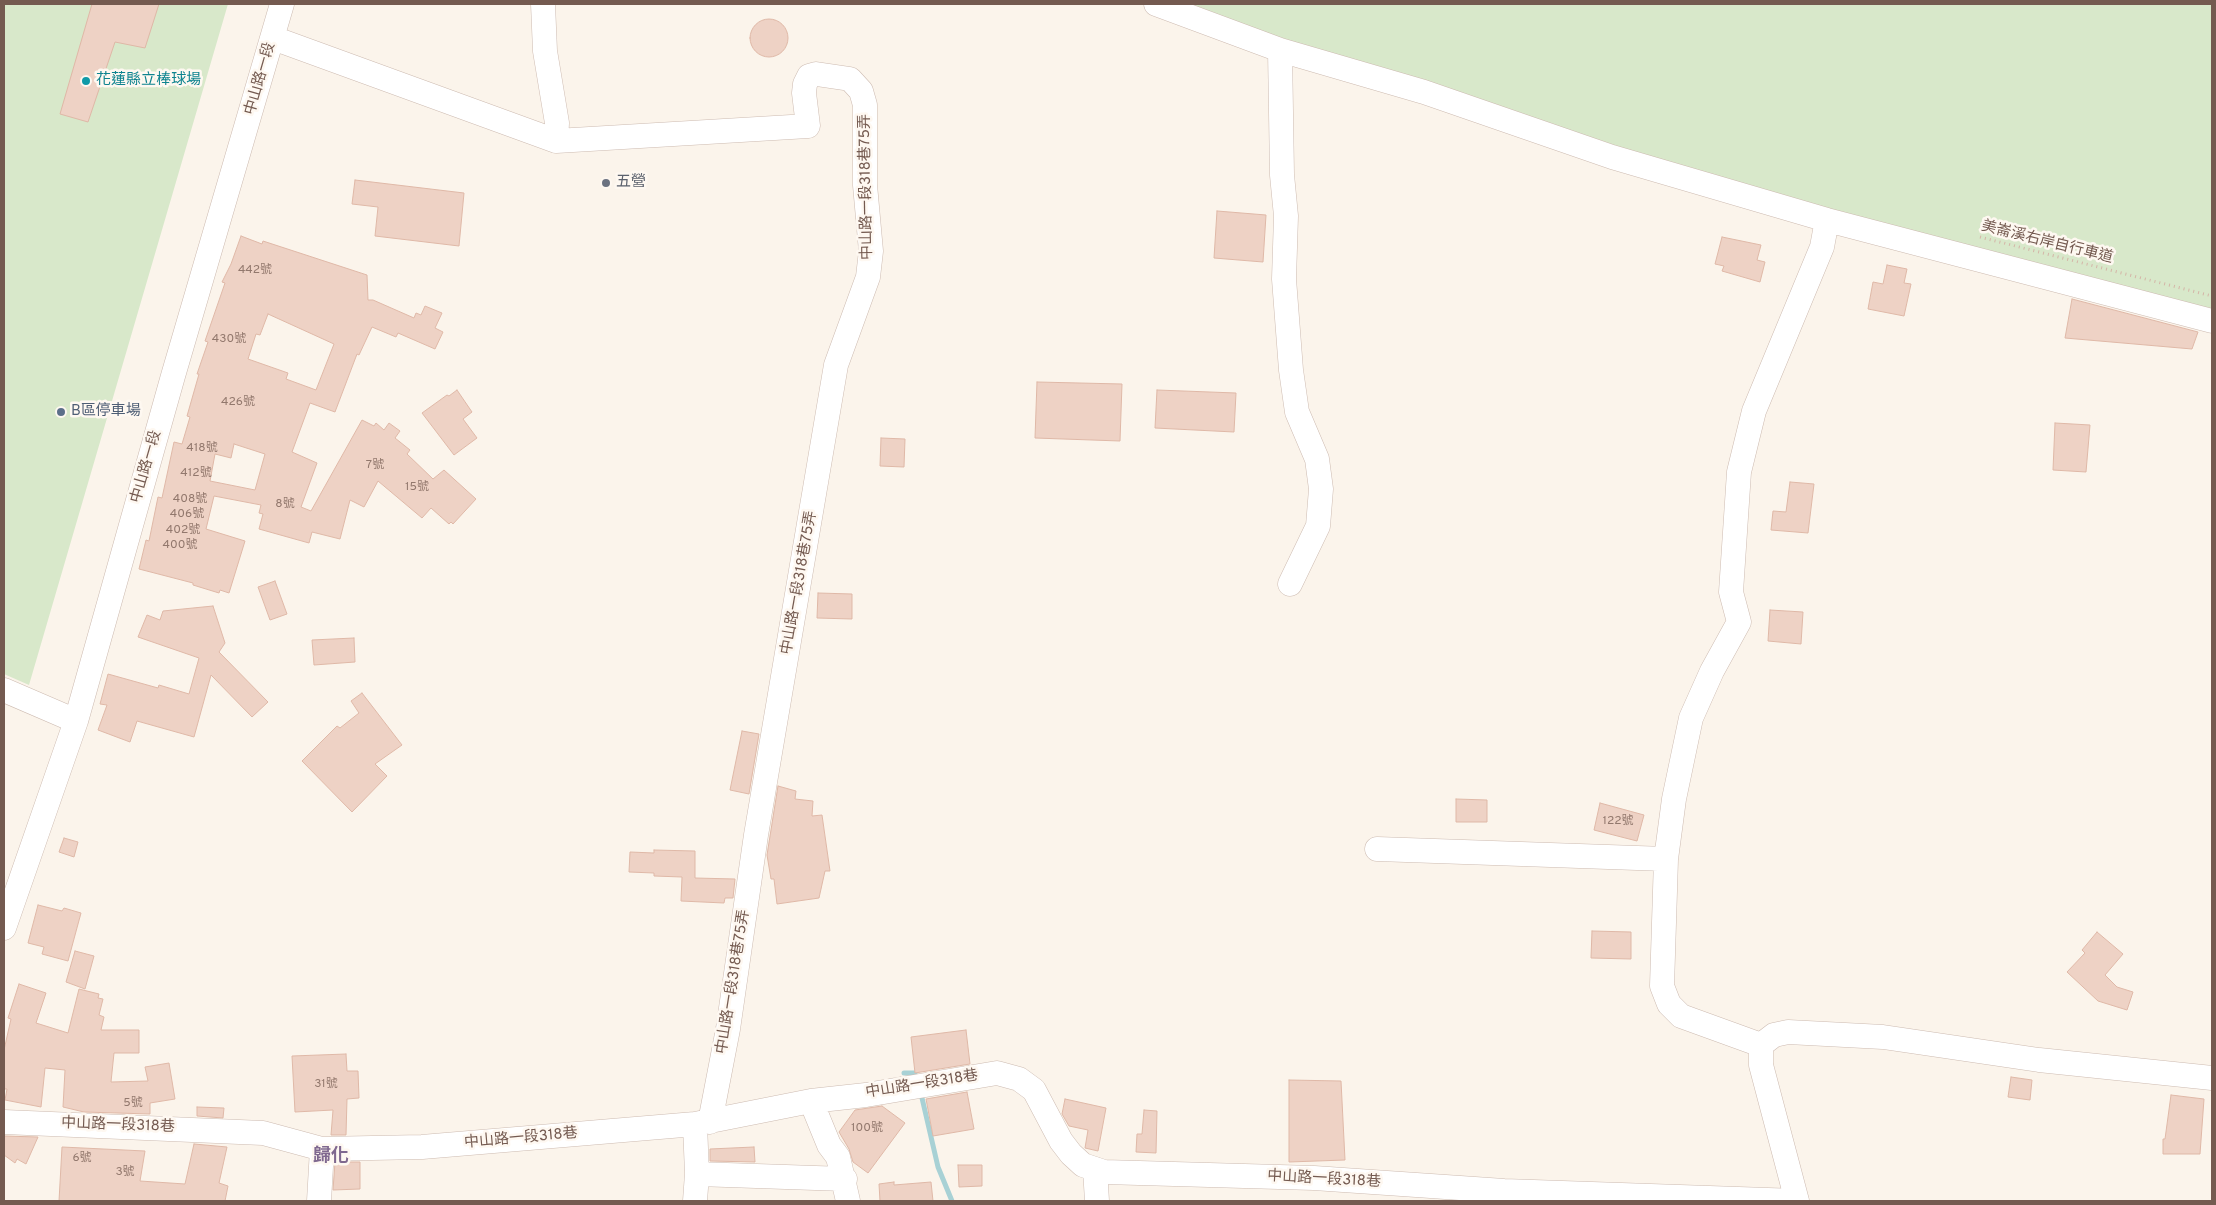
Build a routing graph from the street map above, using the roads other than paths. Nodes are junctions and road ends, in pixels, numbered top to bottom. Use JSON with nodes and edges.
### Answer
{"nodes":[{"id":1,"x":282,"y":4,"type":"edge"},
{"id":2,"x":543,"y":4,"type":"edge"},
{"id":3,"x":1156,"y":4,"type":"edge"},
{"id":4,"x":273,"y":38,"type":"junction"},
{"id":5,"x":1280,"y":50,"type":"junction"},
{"id":6,"x":556,"y":141,"type":"junction"},
{"id":7,"x":1827,"y":220,"type":"junction"},
{"id":8,"x":2212,"y":321,"type":"edge"},
{"id":9,"x":1290,"y":584,"type":"dead end"},
{"id":10,"x":4,"y":690,"type":"edge"},
{"id":11,"x":76,"y":721,"type":"junction"},
{"id":12,"x":1377,"y":850,"type":"dead end"},
{"id":13,"x":1666,"y":859,"type":"junction"},
{"id":14,"x":4,"y":928,"type":"edge"},
{"id":15,"x":1761,"y":1045,"type":"junction"},
{"id":16,"x":2212,"y":1078,"type":"edge"},
{"id":17,"x":812,"y":1101,"type":"junction"},
{"id":18,"x":4,"y":1122,"type":"edge"},
{"id":19,"x":703,"y":1123,"type":"junction"},
{"id":20,"x":322,"y":1149,"type":"junction"},
{"id":21,"x":1095,"y":1169,"type":"junction"},
{"id":22,"x":697,"y":1174,"type":"junction"},
{"id":23,"x":846,"y":1190,"type":"edge"},
{"id":24,"x":1503,"y":1196,"type":"edge"},
{"id":25,"x":319,"y":1201,"type":"edge"},
{"id":26,"x":694,"y":1201,"type":"edge"},
{"id":27,"x":1097,"y":1201,"type":"edge"},
{"id":28,"x":1797,"y":1201,"type":"edge"}],
"edges":[{"from":1,"to":4,"type":"street","name":"中山路一段"},
{"from":2,"to":6,"type":"street"},
{"from":3,"to":5,"type":"street"},
{"from":4,"to":6,"type":"street"},
{"from":4,"to":11,"type":"street","name":"中山路一段"},
{"from":5,"to":7,"type":"street"},
{"from":5,"to":9,"type":"street"},
{"from":6,"to":19,"type":"street","name":"中山路一段318巷75弄"},
{"from":7,"to":8,"type":"street"},
{"from":7,"to":13,"type":"street"},
{"from":10,"to":11,"type":"street"},
{"from":11,"to":14,"type":"street","name":"中山路一段"},
{"from":12,"to":13,"type":"street"},
{"from":13,"to":15,"type":"street"},
{"from":15,"to":16,"type":"street"},
{"from":15,"to":28,"type":"street"},
{"from":17,"to":19,"type":"street","name":"中山路一段318巷"},
{"from":17,"to":21,"type":"street","name":"中山路一段318巷"},
{"from":17,"to":23,"type":"street"},
{"from":18,"to":20,"type":"street","name":"中山路一段318巷"},
{"from":19,"to":20,"type":"street","name":"中山路一段318巷"},
{"from":19,"to":22,"type":"street","name":"中山路一段318巷75弄"},
{"from":20,"to":25,"type":"street"},
{"from":21,"to":24,"type":"street","name":"中山路一段318巷"},
{"from":21,"to":27,"type":"street"},
{"from":22,"to":23,"type":"street"},
{"from":22,"to":26,"type":"street","name":"中山路一段318巷75弄"},
{"from":24,"to":28,"type":"street","name":"中山路一段318巷"}]}
